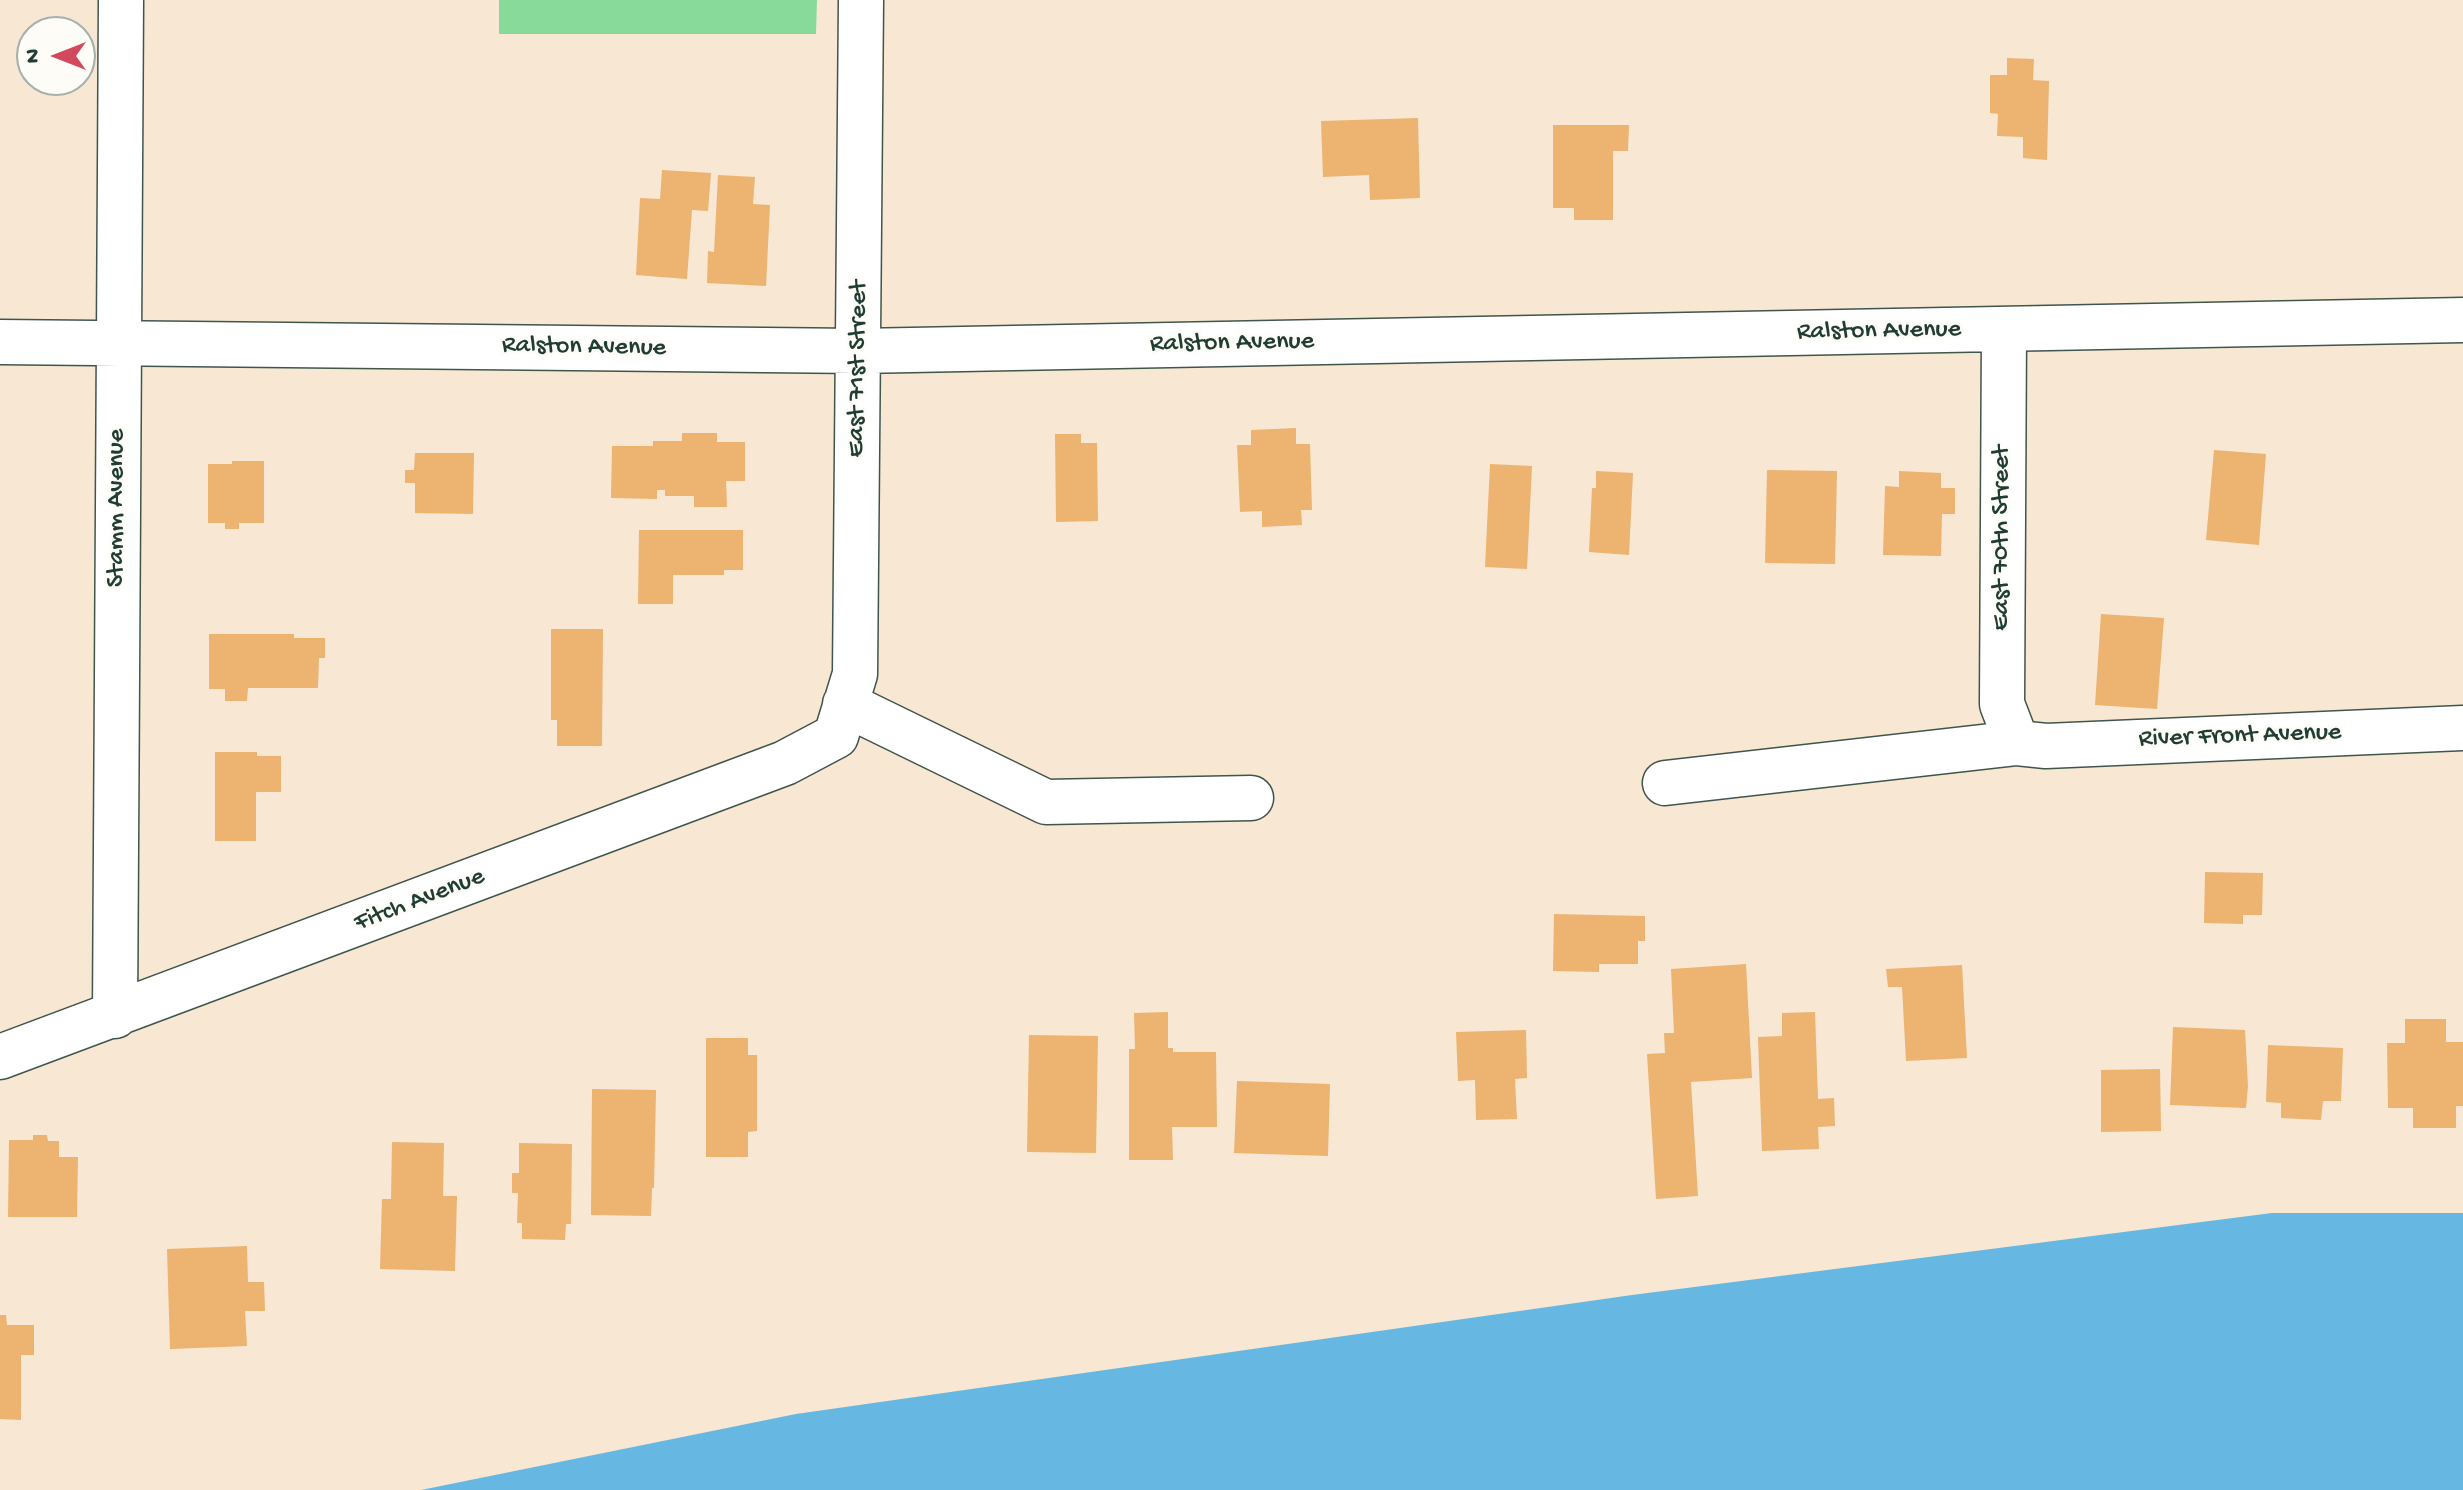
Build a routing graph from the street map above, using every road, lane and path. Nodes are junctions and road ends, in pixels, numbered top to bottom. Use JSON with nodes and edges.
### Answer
{"nodes":[{"id":1,"x":121,"y":0,"type":"edge"},
{"id":2,"x":861,"y":0,"type":"edge"},
{"id":3,"x":2463,"y":320,"type":"edge"},
{"id":4,"x":2004,"y":330,"type":"junction"},
{"id":5,"x":0,"y":342,"type":"edge"},
{"id":6,"x":119,"y":343,"type":"junction"},
{"id":7,"x":859,"y":351,"type":"junction"},
{"id":8,"x":841,"y":720,"type":"junction"},
{"id":9,"x":2463,"y":728,"type":"edge"},
{"id":10,"x":2017,"y":743,"type":"junction"},
{"id":11,"x":1665,"y":783,"type":"dead end"},
{"id":12,"x":1251,"y":798,"type":"dead end"},
{"id":13,"x":115,"y":1016,"type":"junction"},
{"id":14,"x":0,"y":1057,"type":"edge"}],
"edges":[{"from":1,"to":6,"type":"street","name":"Stamm Avenue"},
{"from":2,"to":7,"type":"street","name":"East 71st Street"},
{"from":3,"to":4,"type":"street","name":"Ralston Avenue"},
{"from":4,"to":7,"type":"street","name":"Ralston Avenue"},
{"from":4,"to":10,"type":"street","name":"East 70th Street"},
{"from":5,"to":6,"type":"street","name":"Ralston Avenue"},
{"from":6,"to":7,"type":"street","name":"Ralston Avenue"},
{"from":6,"to":13,"type":"street","name":"Stamm Avenue"},
{"from":7,"to":8,"type":"street","name":"East 71st Street"},
{"from":8,"to":12,"type":"street"},
{"from":8,"to":13,"type":"street","name":"Fitch Avenue"},
{"from":9,"to":10,"type":"street","name":"River Front Avenue"},
{"from":10,"to":11,"type":"street","name":"River Front Avenue"},
{"from":13,"to":14,"type":"street","name":"Fitch Avenue"}]}
